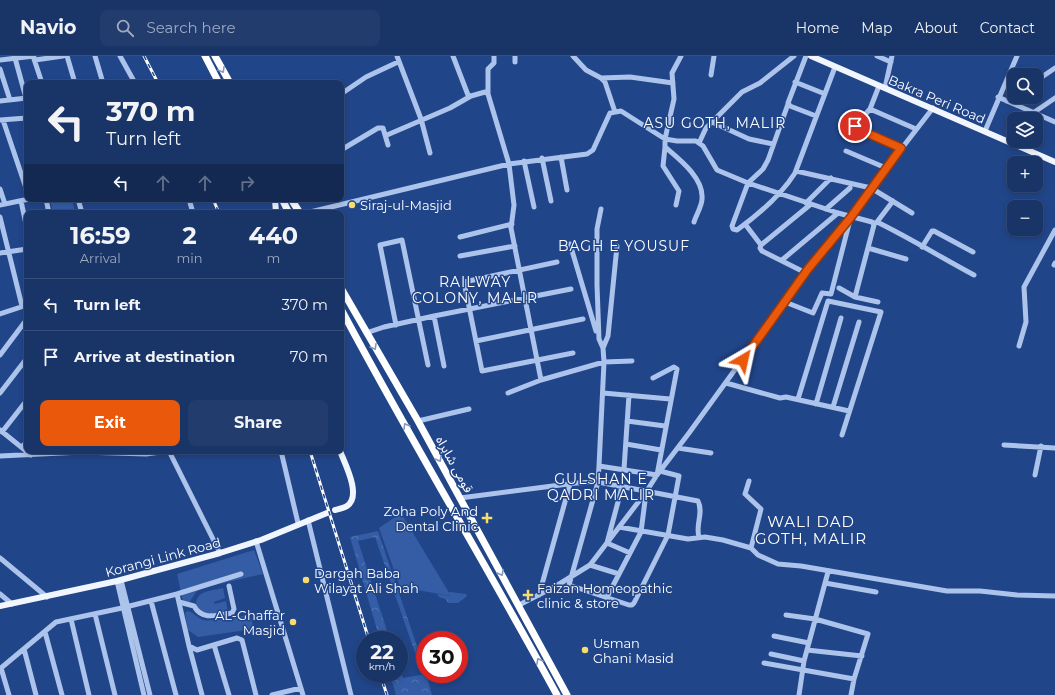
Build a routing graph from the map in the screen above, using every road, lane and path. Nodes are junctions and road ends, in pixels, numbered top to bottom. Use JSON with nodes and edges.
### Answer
{"nodes":[{"id":1,"x":63,"y":56,"type":"edge"},
{"id":2,"x":67,"y":56,"type":"edge"},
{"id":3,"x":95,"y":56,"type":"edge"},
{"id":4,"x":120,"y":56,"type":"edge"},
{"id":5,"x":205,"y":56,"type":"edge"},
{"id":6,"x":215,"y":56,"type":"edge"},
{"id":7,"x":453,"y":56,"type":"edge"},
{"id":8,"x":494,"y":56,"type":"edge"},
{"id":9,"x":515,"y":56,"type":"edge"},
{"id":10,"x":573,"y":56,"type":"edge"},
{"id":11,"x":681,"y":56,"type":"edge"},
{"id":12,"x":714,"y":56,"type":"edge"},
{"id":13,"x":794,"y":56,"type":"edge"},
{"id":14,"x":806,"y":56,"type":"edge"},
{"id":15,"x":811,"y":56,"type":"edge"},
{"id":16,"x":877,"y":56,"type":"edge"},
{"id":17,"x":1017,"y":56,"type":"edge"},
{"id":18,"x":15,"y":58,"type":"junction"},
{"id":19,"x":34,"y":58,"type":"edge"},
{"id":20,"x":397,"y":59,"type":"edge"},
{"id":21,"x":892,"y":59,"type":"edge"},
{"id":22,"x":0,"y":60,"type":"edge"},
{"id":23,"x":515,"y":62,"type":"dead end"},
{"id":24,"x":835,"y":67,"type":"junction"},
{"id":25,"x":1055,"y":68,"type":"edge"},
{"id":26,"x":0,"y":69,"type":"edge"},
{"id":27,"x":711,"y":75,"type":"dead end"},
{"id":28,"x":1043,"y":76,"type":"edge"},
{"id":29,"x":601,"y":78,"type":"junction"},
{"id":30,"x":41,"y":80,"type":"edge"},
{"id":31,"x":74,"y":80,"type":"edge"},
{"id":32,"x":102,"y":80,"type":"edge"},
{"id":33,"x":132,"y":80,"type":"edge"},
{"id":34,"x":217,"y":80,"type":"edge"},
{"id":35,"x":228,"y":80,"type":"edge"},
{"id":36,"x":795,"y":82,"type":"junction"},
{"id":37,"x":673,"y":83,"type":"junction"},
{"id":38,"x":882,"y":87,"type":"junction"},
{"id":39,"x":24,"y":91,"type":"edge"},
{"id":40,"x":344,"y":92,"type":"edge"},
{"id":41,"x":488,"y":94,"type":"junction"},
{"id":42,"x":825,"y":94,"type":"junction"},
{"id":43,"x":471,"y":96,"type":"junction"},
{"id":44,"x":998,"y":97,"type":"junction"},
{"id":45,"x":24,"y":98,"type":"edge"},
{"id":46,"x":1055,"y":98,"type":"edge"},
{"id":47,"x":10,"y":100,"type":"junction"},
{"id":48,"x":0,"y":101,"type":"edge"},
{"id":49,"x":1007,"y":101,"type":"edge"},
{"id":50,"x":788,"y":104,"type":"junction"},
{"id":51,"x":1014,"y":104,"type":"edge"},
{"id":52,"x":933,"y":108,"type":"junction"},
{"id":53,"x":870,"y":109,"type":"junction"},
{"id":54,"x":616,"y":112,"type":"junction"},
{"id":55,"x":1033,"y":112,"type":"joint"},
{"id":56,"x":816,"y":116,"type":"junction"},
{"id":57,"x":1043,"y":117,"type":"edge"},
{"id":58,"x":24,"y":118,"type":"edge"},
{"id":59,"x":421,"y":119,"type":"junction"},
{"id":60,"x":2,"y":120,"type":"edge"},
{"id":61,"x":712,"y":122,"type":"junction"},
{"id":62,"x":1055,"y":122,"type":"edge"},
{"id":63,"x":916,"y":129,"type":"junction"},
{"id":64,"x":985,"y":131,"type":"junction"},
{"id":65,"x":387,"y":134,"type":"dead end"},
{"id":66,"x":665,"y":139,"type":"junction"},
{"id":67,"x":699,"y":143,"type":"junction"},
{"id":68,"x":773,"y":144,"type":"junction"},
{"id":69,"x":388,"y":145,"type":"dead end"},
{"id":70,"x":665,"y":147,"type":"junction"},
{"id":71,"x":344,"y":148,"type":"edge"},
{"id":72,"x":901,"y":148,"type":"junction"},
{"id":73,"x":846,"y":151,"type":"dead end"},
{"id":74,"x":430,"y":153,"type":"dead end"},
{"id":75,"x":561,"y":156,"type":"junction"},
{"id":76,"x":542,"y":158,"type":"junction"},
{"id":77,"x":524,"y":161,"type":"junction"},
{"id":78,"x":1055,"y":162,"type":"edge"},
{"id":79,"x":509,"y":164,"type":"junction"},
{"id":80,"x":886,"y":168,"type":"junction"},
{"id":81,"x":796,"y":171,"type":"junction"},
{"id":82,"x":831,"y":178,"type":"junction"},
{"id":83,"x":24,"y":182,"type":"edge"},
{"id":84,"x":748,"y":183,"type":"junction"},
{"id":85,"x":850,"y":188,"type":"dead end"},
{"id":86,"x":871,"y":188,"type":"junction"},
{"id":87,"x":0,"y":189,"type":"edge"},
{"id":88,"x":567,"y":190,"type":"dead end"},
{"id":89,"x":778,"y":194,"type":"junction"},
{"id":90,"x":24,"y":200,"type":"edge"},
{"id":91,"x":551,"y":200,"type":"dead end"},
{"id":92,"x":21,"y":201,"type":"junction"},
{"id":93,"x":893,"y":201,"type":"junction"},
{"id":94,"x":2,"y":204,"type":"edge"},
{"id":95,"x":808,"y":204,"type":"junction"},
{"id":96,"x":676,"y":205,"type":"dead end"},
{"id":97,"x":534,"y":207,"type":"dead end"},
{"id":98,"x":601,"y":209,"type":"dead end"},
{"id":99,"x":826,"y":209,"type":"junction"},
{"id":100,"x":318,"y":210,"type":"edge"},
{"id":101,"x":838,"y":213,"type":"junction"},
{"id":102,"x":912,"y":213,"type":"dead end"},
{"id":103,"x":24,"y":214,"type":"edge"},
{"id":104,"x":0,"y":217,"type":"edge"},
{"id":105,"x":851,"y":217,"type":"junction"},
{"id":106,"x":694,"y":222,"type":"dead end"},
{"id":107,"x":875,"y":223,"type":"junction"},
{"id":108,"x":512,"y":224,"type":"junction"},
{"id":109,"x":745,"y":224,"type":"junction"},
{"id":110,"x":1055,"y":230,"type":"edge"},
{"id":111,"x":460,"y":237,"type":"dead end"},
{"id":112,"x":570,"y":244,"type":"dead end"},
{"id":113,"x":761,"y":245,"type":"junction"},
{"id":114,"x":514,"y":246,"type":"junction"},
{"id":115,"x":617,"y":246,"type":"dead end"},
{"id":116,"x":922,"y":247,"type":"junction"},
{"id":117,"x":868,"y":248,"type":"junction"},
{"id":118,"x":24,"y":249,"type":"edge"},
{"id":119,"x":8,"y":251,"type":"junction"},
{"id":120,"x":0,"y":252,"type":"edge"},
{"id":121,"x":973,"y":252,"type":"dead end"},
{"id":122,"x":460,"y":256,"type":"dead end"},
{"id":123,"x":906,"y":259,"type":"dead end"},
{"id":124,"x":782,"y":260,"type":"junction"},
{"id":125,"x":557,"y":262,"type":"dead end"},
{"id":126,"x":519,"y":271,"type":"junction"},
{"id":127,"x":806,"y":273,"type":"junction"},
{"id":128,"x":974,"y":275,"type":"dead end"},
{"id":129,"x":839,"y":288,"type":"dead end"},
{"id":130,"x":571,"y":289,"type":"dead end"},
{"id":131,"x":344,"y":293,"type":"edge"},
{"id":132,"x":855,"y":297,"type":"junction"},
{"id":133,"x":525,"y":300,"type":"junction"},
{"id":134,"x":785,"y":302,"type":"junction"},
{"id":135,"x":878,"y":302,"type":"dead end"},
{"id":136,"x":24,"y":303,"type":"edge"},
{"id":137,"x":24,"y":306,"type":"edge"},
{"id":138,"x":470,"y":310,"type":"junction"},
{"id":139,"x":0,"y":314,"type":"edge"},
{"id":140,"x":344,"y":315,"type":"edge"},
{"id":141,"x":434,"y":316,"type":"junction"},
{"id":142,"x":841,"y":318,"type":"dead end"},
{"id":143,"x":419,"y":319,"type":"junction"},
{"id":144,"x":583,"y":319,"type":"dead end"},
{"id":145,"x":859,"y":322,"type":"dead end"},
{"id":146,"x":24,"y":323,"type":"edge"},
{"id":147,"x":396,"y":325,"type":"junction"},
{"id":148,"x":530,"y":330,"type":"junction"},
{"id":149,"x":366,"y":333,"type":"junction"},
{"id":150,"x":599,"y":339,"type":"junction"},
{"id":151,"x":476,"y":341,"type":"junction"},
{"id":152,"x":1019,"y":346,"type":"dead end"},
{"id":153,"x":603,"y":348,"type":"junction"},
{"id":154,"x":573,"y":353,"type":"dead end"},
{"id":155,"x":0,"y":355,"type":"edge"},
{"id":156,"x":536,"y":359,"type":"junction"},
{"id":157,"x":632,"y":361,"type":"dead end"},
{"id":158,"x":24,"y":362,"type":"edge"},
{"id":159,"x":604,"y":362,"type":"junction"},
{"id":160,"x":428,"y":365,"type":"dead end"},
{"id":161,"x":444,"y":366,"type":"dead end"},
{"id":162,"x":653,"y":378,"type":"dead end"},
{"id":163,"x":541,"y":380,"type":"junction"},
{"id":164,"x":726,"y":383,"type":"junction"},
{"id":165,"x":0,"y":393,"type":"edge"},
{"id":166,"x":508,"y":393,"type":"dead end"},
{"id":167,"x":603,"y":393,"type":"junction"},
{"id":168,"x":629,"y":395,"type":"junction"},
{"id":169,"x":670,"y":399,"type":"junction"},
{"id":170,"x":798,"y":399,"type":"junction"},
{"id":171,"x":24,"y":404,"type":"edge"},
{"id":172,"x":816,"y":404,"type":"junction"},
{"id":173,"x":833,"y":407,"type":"junction"},
{"id":174,"x":469,"y":409,"type":"dead end"},
{"id":175,"x":849,"y":411,"type":"junction"},
{"id":176,"x":627,"y":420,"type":"junction"},
{"id":177,"x":418,"y":421,"type":"junction"},
{"id":178,"x":665,"y":426,"type":"junction"},
{"id":179,"x":1,"y":431,"type":"edge"},
{"id":180,"x":842,"y":435,"type":"dead end"},
{"id":181,"x":626,"y":444,"type":"junction"},
{"id":182,"x":24,"y":445,"type":"edge"},
{"id":183,"x":1004,"y":445,"type":"dead end"},
{"id":184,"x":1041,"y":446,"type":"junction"},
{"id":185,"x":22,"y":447,"type":"joint"},
{"id":186,"x":678,"y":448,"type":"junction"},
{"id":187,"x":1055,"y":448,"type":"edge"},
{"id":188,"x":661,"y":450,"type":"junction"},
{"id":189,"x":37,"y":454,"type":"edge"},
{"id":190,"x":170,"y":454,"type":"edge"},
{"id":191,"x":281,"y":454,"type":"edge"},
{"id":192,"x":341,"y":454,"type":"edge"},
{"id":193,"x":711,"y":454,"type":"dead end"},
{"id":194,"x":31,"y":455,"type":"joint"},
{"id":195,"x":0,"y":456,"type":"edge"},
{"id":196,"x":600,"y":466,"type":"junction"},
{"id":197,"x":624,"y":469,"type":"junction"},
{"id":198,"x":658,"y":473,"type":"junction"},
{"id":199,"x":1034,"y":475,"type":"dead end"},
{"id":200,"x":749,"y":481,"type":"dead end"},
{"id":201,"x":598,"y":482,"type":"junction"},
{"id":202,"x":570,"y":484,"type":"junction"},
{"id":203,"x":622,"y":488,"type":"junction"},
{"id":204,"x":646,"y":492,"type":"junction"},
{"id":205,"x":674,"y":496,"type":"junction"},
{"id":206,"x":460,"y":498,"type":"junction"},
{"id":207,"x":335,"y":510,"type":"dead end"},
{"id":208,"x":327,"y":513,"type":"dead end"},
{"id":209,"x":308,"y":520,"type":"junction"},
{"id":210,"x":298,"y":523,"type":"junction"},
{"id":211,"x":619,"y":527,"type":"junction"},
{"id":212,"x":641,"y":532,"type":"junction"},
{"id":213,"x":668,"y":536,"type":"junction"},
{"id":214,"x":699,"y":537,"type":"junction"},
{"id":215,"x":256,"y":541,"type":"junction"},
{"id":216,"x":607,"y":542,"type":"junction"},
{"id":217,"x":751,"y":548,"type":"junction"},
{"id":218,"x":220,"y":553,"type":"junction"},
{"id":219,"x":630,"y":553,"type":"junction"},
{"id":220,"x":0,"y":558,"type":"edge"},
{"id":221,"x":590,"y":565,"type":"junction"},
{"id":222,"x":828,"y":572,"type":"junction"},
{"id":223,"x":241,"y":574,"type":"dead end"},
{"id":224,"x":619,"y":574,"type":"junction"},
{"id":225,"x":571,"y":577,"type":"junction"},
{"id":226,"x":119,"y":581,"type":"junction"},
{"id":227,"x":825,"y":582,"type":"junction"},
{"id":228,"x":229,"y":586,"type":"dead end"},
{"id":229,"x":876,"y":592,"type":"dead end"},
{"id":230,"x":0,"y":594,"type":"edge"},
{"id":231,"x":177,"y":594,"type":"junction"},
{"id":232,"x":539,"y":596,"type":"junction"},
{"id":233,"x":1055,"y":596,"type":"edge"},
{"id":234,"x":47,"y":597,"type":"junction"},
{"id":235,"x":607,"y":597,"type":"junction"},
{"id":236,"x":151,"y":601,"type":"junction"},
{"id":237,"x":179,"y":602,"type":"junction"},
{"id":238,"x":12,"y":604,"type":"junction"},
{"id":239,"x":519,"y":604,"type":"junction"},
{"id":240,"x":0,"y":606,"type":"edge"},
{"id":241,"x":125,"y":608,"type":"junction"},
{"id":242,"x":95,"y":614,"type":"junction"},
{"id":243,"x":786,"y":615,"type":"dead end"},
{"id":244,"x":71,"y":619,"type":"junction"},
{"id":245,"x":816,"y":619,"type":"junction"},
{"id":246,"x":45,"y":632,"type":"junction"},
{"id":247,"x":774,"y":636,"type":"dead end"},
{"id":248,"x":809,"y":643,"type":"junction"},
{"id":249,"x":214,"y":645,"type":"junction"},
{"id":250,"x":189,"y":646,"type":"junction"},
{"id":251,"x":24,"y":649,"type":"junction"},
{"id":252,"x":807,"y":650,"type":"junction"},
{"id":253,"x":771,"y":654,"type":"dead end"},
{"id":254,"x":862,"y":656,"type":"junction"},
{"id":255,"x":804,"y":661,"type":"junction"},
{"id":256,"x":764,"y":663,"type":"dead end"},
{"id":257,"x":803,"y":669,"type":"junction"},
{"id":258,"x":558,"y":679,"type":"junction"},
{"id":259,"x":854,"y":679,"type":"junction"},
{"id":260,"x":551,"y":684,"type":"junction"},
{"id":261,"x":300,"y":688,"type":"junction"},
{"id":262,"x":9,"y":695,"type":"edge"},
{"id":263,"x":36,"y":695,"type":"edge"},
{"id":264,"x":62,"y":695,"type":"edge"},
{"id":265,"x":89,"y":695,"type":"edge"},
{"id":266,"x":115,"y":695,"type":"edge"},
{"id":267,"x":144,"y":695,"type":"edge"},
{"id":268,"x":150,"y":695,"type":"edge"},
{"id":269,"x":176,"y":695,"type":"edge"},
{"id":270,"x":202,"y":695,"type":"edge"},
{"id":271,"x":228,"y":695,"type":"edge"},
{"id":272,"x":256,"y":695,"type":"edge"},
{"id":273,"x":272,"y":695,"type":"edge"},
{"id":274,"x":303,"y":695,"type":"edge"},
{"id":275,"x":351,"y":695,"type":"edge"},
{"id":276,"x":558,"y":695,"type":"edge"},
{"id":277,"x":567,"y":695,"type":"edge"},
{"id":278,"x":799,"y":695,"type":"edge"},
{"id":279,"x":851,"y":695,"type":"edge"}],
"edges":[{"from":1,"to":19,"type":"street"},
{"from":2,"to":31,"type":"street"},
{"from":3,"to":32,"type":"street"},
{"from":4,"to":33,"type":"street"},
{"from":5,"to":34,"type":"highway"},
{"from":6,"to":35,"type":"highway","one_way":true},
{"from":7,"to":43,"type":"street"},
{"from":8,"to":41,"type":"street"},
{"from":9,"to":23,"type":"street"},
{"from":10,"to":29,"type":"street"},
{"from":11,"to":37,"type":"street"},
{"from":12,"to":27,"type":"street"},
{"from":13,"to":61,"type":"street"},
{"from":14,"to":36,"type":"street"},
{"from":15,"to":24,"type":"main road","name":"Bakra Peri Road"},
{"from":16,"to":21,"type":"street"},
{"from":17,"to":44,"type":"street"},
{"from":18,"to":19,"type":"street"},
{"from":18,"to":22,"type":"street"},
{"from":18,"to":39,"type":"street"},
{"from":19,"to":30,"type":"street"},
{"from":20,"to":40,"type":"street"},
{"from":20,"to":59,"type":"street"},
{"from":21,"to":38,"type":"street"},
{"from":24,"to":38,"type":"main road","name":"Bakra Peri Road"},
{"from":24,"to":42,"type":"street"},
{"from":25,"to":28,"type":"street"},
{"from":26,"to":47,"type":"street"},
{"from":29,"to":37,"type":"street"},
{"from":29,"to":54,"type":"street"},
{"from":36,"to":42,"type":"street"},
{"from":36,"to":50,"type":"street"},
{"from":37,"to":66,"type":"street"},
{"from":38,"to":52,"type":"main road","name":"Bakra Peri Road"},
{"from":38,"to":53,"type":"street"},
{"from":41,"to":43,"type":"street"},
{"from":41,"to":79,"type":"street"},
{"from":42,"to":56,"type":"street"},
{"from":43,"to":59,"type":"street"},
{"from":44,"to":49,"type":"street"},
{"from":44,"to":64,"type":"street"},
{"from":45,"to":47,"type":"street"},
{"from":46,"to":55,"type":"street"},
{"from":47,"to":48,"type":"street"},
{"from":50,"to":56,"type":"street"},
{"from":50,"to":68,"type":"street"},
{"from":51,"to":55,"type":"street"},
{"from":52,"to":63,"type":"street"},
{"from":52,"to":64,"type":"main road","name":"Bakra Peri Road"},
{"from":53,"to":63,"type":"street"},
{"from":53,"to":72,"type":"street"},
{"from":54,"to":66,"type":"street"},
{"from":54,"to":75,"type":"street"},
{"from":56,"to":81,"type":"street"},
{"from":57,"to":62,"type":"street"},
{"from":58,"to":60,"type":"street"},
{"from":59,"to":65,"type":"street"},
{"from":59,"to":74,"type":"street"},
{"from":60,"to":83,"type":"street"},
{"from":61,"to":67,"type":"street"},
{"from":61,"to":68,"type":"street"},
{"from":63,"to":72,"type":"street"},
{"from":64,"to":78,"type":"main road","name":"Bakra Peri Road"},
{"from":66,"to":67,"type":"street"},
{"from":66,"to":70,"type":"street"},
{"from":67,"to":84,"type":"street"},
{"from":68,"to":84,"type":"street"},
{"from":69,"to":71,"type":"street"},
{"from":70,"to":96,"type":"street"},
{"from":70,"to":106,"type":"street"},
{"from":72,"to":80,"type":"street"},
{"from":73,"to":80,"type":"street"},
{"from":75,"to":76,"type":"street"},
{"from":75,"to":88,"type":"street"},
{"from":76,"to":77,"type":"street"},
{"from":76,"to":91,"type":"street"},
{"from":77,"to":79,"type":"street"},
{"from":77,"to":97,"type":"street"},
{"from":79,"to":100,"type":"street"},
{"from":79,"to":108,"type":"street"},
{"from":80,"to":86,"type":"street"},
{"from":81,"to":82,"type":"street"},
{"from":81,"to":89,"type":"street"},
{"from":82,"to":86,"type":"street"},
{"from":82,"to":95,"type":"street"},
{"from":84,"to":89,"type":"street"},
{"from":84,"to":109,"type":"street"},
{"from":85,"to":99,"type":"street"},
{"from":86,"to":93,"type":"street"},
{"from":86,"to":105,"type":"street"},
{"from":87,"to":94,"type":"street"},
{"from":89,"to":95,"type":"street"},
{"from":89,"to":109,"type":"street"},
{"from":90,"to":92,"type":"street"},
{"from":92,"to":94,"type":"street"},
{"from":92,"to":103,"type":"street"},
{"from":93,"to":102,"type":"street"},
{"from":93,"to":107,"type":"street"},
{"from":95,"to":99,"type":"street"},
{"from":95,"to":113,"type":"street"},
{"from":98,"to":150,"type":"street"},
{"from":99,"to":101,"type":"street"},
{"from":101,"to":105,"type":"street"},
{"from":101,"to":124,"type":"street"},
{"from":104,"to":119,"type":"street"},
{"from":105,"to":107,"type":"street"},
{"from":105,"to":127,"type":"street"},
{"from":105,"to":134,"type":"street"},
{"from":107,"to":116,"type":"street"},
{"from":107,"to":117,"type":"street"},
{"from":108,"to":111,"type":"street"},
{"from":108,"to":114,"type":"street"},
{"from":109,"to":113,"type":"street"},
{"from":110,"to":152,"type":"street"},
{"from":112,"to":150,"type":"street"},
{"from":113,"to":124,"type":"street"},
{"from":114,"to":122,"type":"street"},
{"from":114,"to":126,"type":"street"},
{"from":115,"to":153,"type":"street"},
{"from":116,"to":121,"type":"street"},
{"from":116,"to":128,"type":"street"},
{"from":117,"to":123,"type":"street"},
{"from":117,"to":132,"type":"street"},
{"from":118,"to":119,"type":"street"},
{"from":119,"to":120,"type":"street"},
{"from":119,"to":136,"type":"street"},
{"from":124,"to":127,"type":"street"},
{"from":125,"to":126,"type":"street"},
{"from":126,"to":133,"type":"street"},
{"from":126,"to":138,"type":"street"},
{"from":127,"to":134,"type":"street"},
{"from":129,"to":132,"type":"street"},
{"from":130,"to":133,"type":"street"},
{"from":131,"to":149,"type":"highway","name":"قومی شاہراہ"},
{"from":132,"to":135,"type":"street"},
{"from":133,"to":138,"type":"street"},
{"from":133,"to":148,"type":"street"},
{"from":134,"to":164,"type":"street"},
{"from":137,"to":139,"type":"street"},
{"from":138,"to":141,"type":"street"},
{"from":138,"to":151,"type":"street"},
{"from":260,"to":140,"type":"highway","name":"قومی شاہراہ","one_way":true},
{"from":141,"to":143,"type":"street"},
{"from":141,"to":161,"type":"street"},
{"from":142,"to":172,"type":"street"},
{"from":143,"to":147,"type":"street"},
{"from":143,"to":147,"type":"street"},
{"from":143,"to":160,"type":"street"},
{"from":144,"to":148,"type":"street"},
{"from":145,"to":173,"type":"street"},
{"from":146,"to":155,"type":"street"},
{"from":147,"to":149,"type":"street"},
{"from":148,"to":151,"type":"street"},
{"from":148,"to":156,"type":"street"},
{"from":149,"to":177,"type":"highway","name":"قومی شاہراہ","one_way":true},
{"from":150,"to":153,"type":"street"},
{"from":151,"to":156,"type":"street"},
{"from":153,"to":159,"type":"street"},
{"from":154,"to":156,"type":"street"},
{"from":156,"to":163,"type":"street"},
{"from":157,"to":159,"type":"street"},
{"from":158,"to":165,"type":"street"},
{"from":159,"to":163,"type":"street"},
{"from":159,"to":167,"type":"street"},
{"from":162,"to":169,"type":"street"},
{"from":163,"to":166,"type":"street"},
{"from":164,"to":170,"type":"street"},
{"from":164,"to":186,"type":"street"},
{"from":167,"to":168,"type":"street"},
{"from":167,"to":196,"type":"street"},
{"from":168,"to":169,"type":"street"},
{"from":168,"to":176,"type":"street"},
{"from":169,"to":178,"type":"street"},
{"from":170,"to":172,"type":"street"},
{"from":170,"to":175,"type":"street"},
{"from":171,"to":179,"type":"street"},
{"from":172,"to":173,"type":"street"},
{"from":173,"to":175,"type":"street"},
{"from":174,"to":177,"type":"street"},
{"from":175,"to":180,"type":"street"},
{"from":176,"to":178,"type":"street"},
{"from":176,"to":181,"type":"street"},
{"from":177,"to":206,"type":"highway","name":"قومی شاہراہ","one_way":true},
{"from":178,"to":188,"type":"street"},
{"from":179,"to":185,"type":"street"},
{"from":181,"to":188,"type":"street"},
{"from":181,"to":197,"type":"street"},
{"from":182,"to":185,"type":"street"},
{"from":183,"to":184,"type":"street"},
{"from":184,"to":187,"type":"street"},
{"from":184,"to":199,"type":"street"},
{"from":186,"to":193,"type":"street"},
{"from":186,"to":198,"type":"street"},
{"from":188,"to":198,"type":"street"},
{"from":189,"to":194,"type":"street"},
{"from":190,"to":218,"type":"street"},
{"from":191,"to":210,"type":"street"},
{"from":192,"to":207,"type":"main road"},
{"from":194,"to":195,"type":"street"},
{"from":196,"to":197,"type":"street"},
{"from":196,"to":201,"type":"street"},
{"from":197,"to":198,"type":"street"},
{"from":198,"to":204,"type":"street"},
{"from":198,"to":205,"type":"street"},
{"from":200,"to":217,"type":"street"},
{"from":201,"to":202,"type":"street"},
{"from":201,"to":203,"type":"street"},
{"from":201,"to":225,"type":"street"},
{"from":202,"to":206,"type":"street"},
{"from":202,"to":232,"type":"street"},
{"from":203,"to":204,"type":"street"},
{"from":203,"to":216,"type":"street"},
{"from":204,"to":205,"type":"street"},
{"from":204,"to":211,"type":"street"},
{"from":204,"to":212,"type":"street"},
{"from":205,"to":213,"type":"street"},
{"from":205,"to":214,"type":"street"},
{"from":206,"to":239,"type":"highway","name":"قومی شاہراہ","one_way":true},
{"from":208,"to":209,"type":"main road","name":"Korangi Link Road"},
{"from":209,"to":210,"type":"main road","name":"Korangi Link Road"},
{"from":209,"to":275,"type":"street"},
{"from":210,"to":215,"type":"main road","name":"Korangi Link Road"},
{"from":211,"to":212,"type":"street"},
{"from":211,"to":216,"type":"street"},
{"from":212,"to":213,"type":"street"},
{"from":212,"to":219,"type":"street"},
{"from":213,"to":214,"type":"street"},
{"from":213,"to":235,"type":"street"},
{"from":214,"to":217,"type":"street"},
{"from":215,"to":218,"type":"main road","name":"Korangi Link Road"},
{"from":215,"to":261,"type":"street"},
{"from":216,"to":219,"type":"street"},
{"from":216,"to":221,"type":"street"},
{"from":217,"to":222,"type":"street"},
{"from":218,"to":226,"type":"main road","name":"Korangi Link Road"},
{"from":219,"to":224,"type":"street"},
{"from":220,"to":234,"type":"street"},
{"from":221,"to":224,"type":"street"},
{"from":221,"to":225,"type":"street"},
{"from":222,"to":227,"type":"street"},
{"from":222,"to":233,"type":"street"},
{"from":223,"to":231,"type":"street"},
{"from":224,"to":235,"type":"street"},
{"from":225,"to":232,"type":"street"},
{"from":225,"to":235,"type":"street"},
{"from":226,"to":234,"type":"main road","name":"Korangi Link Road"},
{"from":226,"to":241,"type":"street"},
{"from":227,"to":229,"type":"street"},
{"from":227,"to":245,"type":"street"},
{"from":228,"to":237,"type":"street"},
{"from":230,"to":238,"type":"street"},
{"from":231,"to":236,"type":"street"},
{"from":231,"to":237,"type":"street"},
{"from":232,"to":239,"type":"street"},
{"from":234,"to":238,"type":"main road","name":"Korangi Link Road"},
{"from":236,"to":241,"type":"street"},
{"from":236,"to":269,"type":"street"},
{"from":237,"to":250,"type":"street"},
{"from":238,"to":240,"type":"main road","name":"Korangi Link Road"},
{"from":239,"to":258,"type":"highway","name":"قومی شاہراہ"},
{"from":241,"to":242,"type":"street"},
{"from":241,"to":267,"type":"street"},
{"from":241,"to":268,"type":"street"},
{"from":242,"to":244,"type":"street"},
{"from":242,"to":266,"type":"street"},
{"from":243,"to":245,"type":"street"},
{"from":244,"to":246,"type":"street"},
{"from":244,"to":265,"type":"street"},
{"from":245,"to":248,"type":"street"},
{"from":245,"to":254,"type":"street"},
{"from":246,"to":251,"type":"street"},
{"from":246,"to":264,"type":"street"},
{"from":247,"to":248,"type":"street"},
{"from":248,"to":252,"type":"street"},
{"from":249,"to":250,"type":"street"},
{"from":249,"to":271,"type":"street"},
{"from":249,"to":272,"type":"street"},
{"from":250,"to":270,"type":"street"},
{"from":251,"to":262,"type":"street"},
{"from":251,"to":263,"type":"street"},
{"from":252,"to":254,"type":"street"},
{"from":252,"to":255,"type":"street"},
{"from":253,"to":255,"type":"street"},
{"from":254,"to":259,"type":"street"},
{"from":255,"to":257,"type":"street"},
{"from":256,"to":257,"type":"street"},
{"from":257,"to":259,"type":"street"},
{"from":257,"to":278,"type":"street"},
{"from":258,"to":260,"type":"highway"},
{"from":258,"to":277,"type":"highway","name":"قومی شاہراہ"},
{"from":259,"to":279,"type":"street"},
{"from":260,"to":276,"type":"highway","name":"قومی شاہراہ"},
{"from":261,"to":273,"type":"street"},
{"from":261,"to":274,"type":"street"}]}
